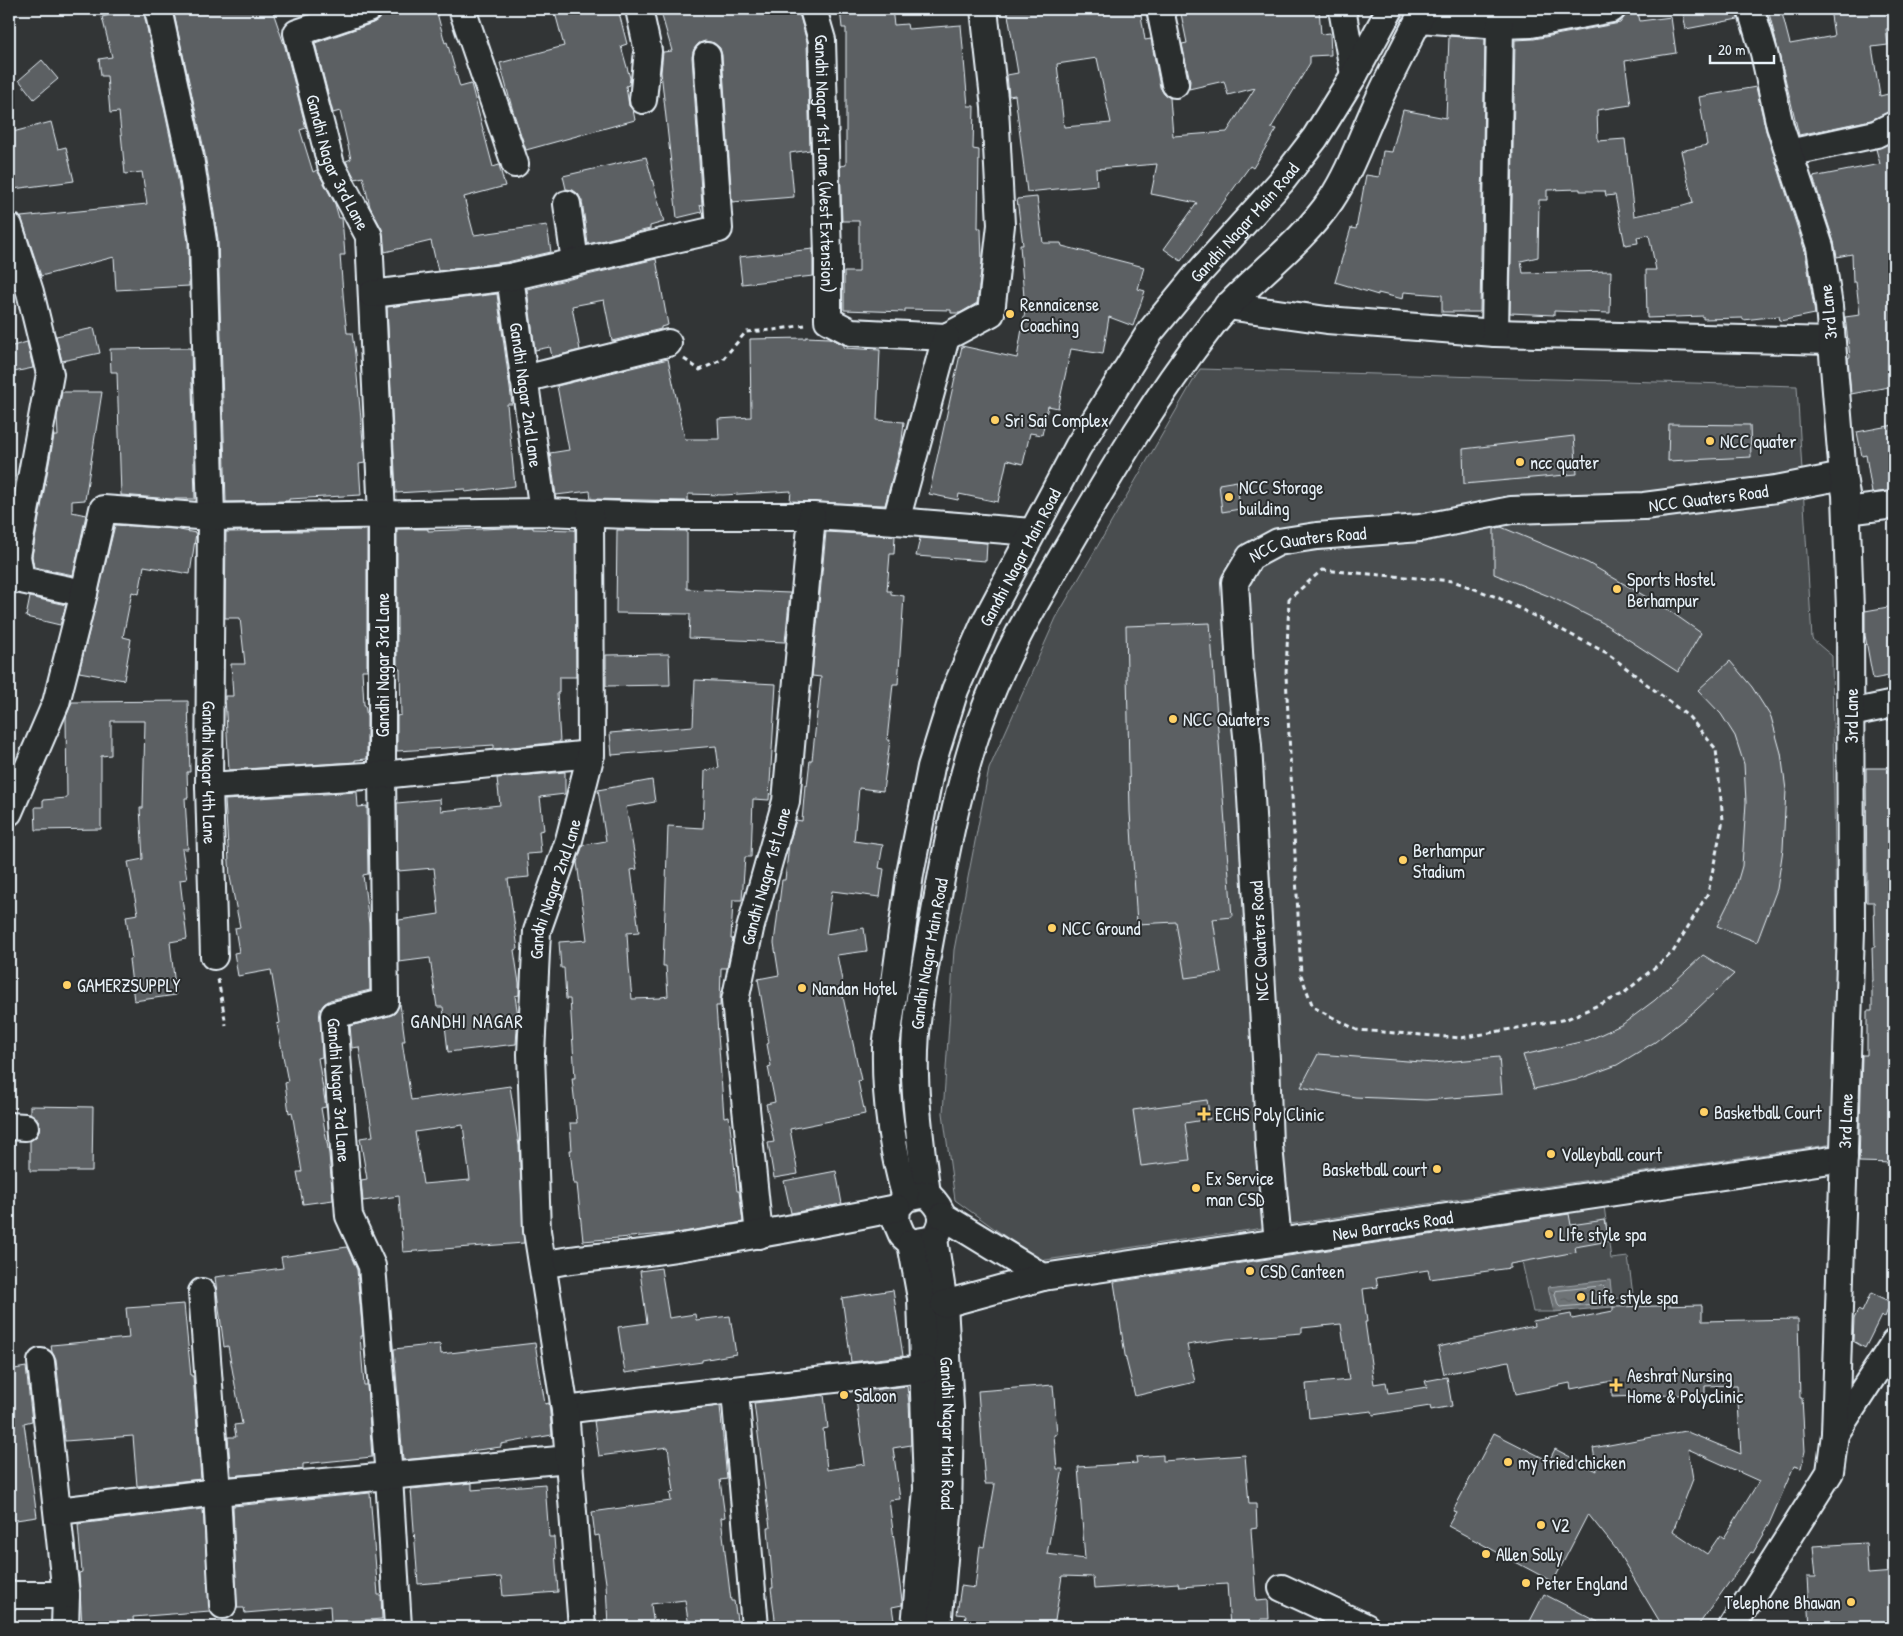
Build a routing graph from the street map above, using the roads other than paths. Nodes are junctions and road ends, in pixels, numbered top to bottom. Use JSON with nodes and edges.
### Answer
{"nodes":[{"id":1,"x":158,"y":9,"type":"edge"},
{"id":2,"x":368,"y":9,"type":"edge"},
{"id":3,"x":462,"y":9,"type":"edge"},
{"id":4,"x":639,"y":9,"type":"edge"},
{"id":5,"x":814,"y":9,"type":"edge"},
{"id":6,"x":984,"y":9,"type":"edge"},
{"id":7,"x":1160,"y":9,"type":"edge"},
{"id":8,"x":1342,"y":9,"type":"edge"},
{"id":9,"x":1390,"y":9,"type":"edge"},
{"id":10,"x":1612,"y":9,"type":"edge"},
{"id":11,"x":1751,"y":9,"type":"edge"},
{"id":12,"x":1421,"y":14,"type":"edge"},
{"id":13,"x":1529,"y":16,"type":"edge"},
{"id":14,"x":1500,"y":25,"type":"junction"},
{"id":15,"x":707,"y":56,"type":"dead end"},
{"id":16,"x":1354,"y":75,"type":"junction"},
{"id":17,"x":1175,"y":84,"type":"dead end"},
{"id":18,"x":643,"y":100,"type":"dead end"},
{"id":19,"x":1894,"y":125,"type":"edge"},
{"id":20,"x":1789,"y":153,"type":"junction"},
{"id":21,"x":515,"y":164,"type":"dead end"},
{"id":22,"x":567,"y":204,"type":"dead end"},
{"id":23,"x":9,"y":226,"type":"edge"},
{"id":24,"x":575,"y":262,"type":"junction"},
{"id":25,"x":510,"y":277,"type":"junction"},
{"id":26,"x":372,"y":294,"type":"junction"},
{"id":27,"x":19,"y":295,"type":"edge"},
{"id":28,"x":1227,"y":306,"type":"junction"},
{"id":29,"x":1495,"y":333,"type":"junction"},
{"id":30,"x":946,"y":337,"type":"junction"},
{"id":31,"x":1831,"y":341,"type":"junction"},
{"id":32,"x":668,"y":343,"type":"road end"},
{"id":33,"x":524,"y":379,"type":"junction"},
{"id":34,"x":1843,"y":476,"type":"junction"},
{"id":35,"x":1894,"y":504,"type":"edge"},
{"id":36,"x":1847,"y":511,"type":"junction"},
{"id":37,"x":543,"y":512,"type":"junction"},
{"id":38,"x":382,"y":515,"type":"junction"},
{"id":39,"x":590,"y":515,"type":"junction"},
{"id":40,"x":812,"y":516,"type":"junction"},
{"id":41,"x":211,"y":517,"type":"junction"},
{"id":42,"x":896,"y":521,"type":"junction"},
{"id":43,"x":1032,"y":532,"type":"junction"},
{"id":44,"x":84,"y":593,"type":"junction"},
{"id":45,"x":1894,"y":704,"type":"edge"},
{"id":46,"x":1851,"y":713,"type":"junction"},
{"id":47,"x":590,"y":754,"type":"junction"},
{"id":48,"x":382,"y":775,"type":"junction"},
{"id":49,"x":209,"y":786,"type":"junction"},
{"id":50,"x":9,"y":812,"type":"edge"},
{"id":51,"x":214,"y":956,"type":"road end"},
{"id":52,"x":1844,"y":1158,"type":"junction"},
{"id":53,"x":910,"y":1200,"type":"junction"},
{"id":54,"x":943,"y":1216,"type":"junction"},
{"id":55,"x":759,"y":1235,"type":"junction"},
{"id":56,"x":922,"y":1241,"type":"junction"},
{"id":57,"x":1278,"y":1242,"type":"junction"},
{"id":58,"x":543,"y":1265,"type":"junction"},
{"id":59,"x":1043,"y":1277,"type":"junction"},
{"id":60,"x":202,"y":1292,"type":"dead end"},
{"id":61,"x":944,"y":1304,"type":"junction"},
{"id":62,"x":1894,"y":1343,"type":"edge"},
{"id":63,"x":41,"y":1362,"type":"dead end"},
{"id":64,"x":924,"y":1369,"type":"junction"},
{"id":65,"x":736,"y":1391,"type":"junction"},
{"id":66,"x":565,"y":1410,"type":"junction"},
{"id":67,"x":1835,"y":1434,"type":"junction"},
{"id":68,"x":569,"y":1459,"type":"junction"},
{"id":69,"x":389,"y":1477,"type":"junction"},
{"id":70,"x":217,"y":1492,"type":"junction"},
{"id":71,"x":58,"y":1511,"type":"junction"},
{"id":72,"x":1282,"y":1588,"type":"dead end"},
{"id":73,"x":66,"y":1594,"type":"junction"},
{"id":74,"x":9,"y":1595,"type":"edge"},
{"id":75,"x":223,"y":1605,"type":"dead end"},
{"id":76,"x":65,"y":1627,"type":"edge"},
{"id":77,"x":398,"y":1627,"type":"edge"},
{"id":78,"x":582,"y":1627,"type":"edge"},
{"id":79,"x":755,"y":1627,"type":"edge"},
{"id":80,"x":915,"y":1627,"type":"edge"},
{"id":81,"x":938,"y":1627,"type":"edge"},
{"id":82,"x":1366,"y":1627,"type":"edge"},
{"id":83,"x":1713,"y":1627,"type":"edge"},
{"id":84,"x":1732,"y":1627,"type":"edge"}],
"edges":[{"from":1,"to":41,"type":"street","name":"Gandhi Nagar 4th Lane"},
{"from":2,"to":26,"type":"street","name":"Gandhi Nagar 3rd Lane"},
{"from":3,"to":21,"type":"street"},
{"from":4,"to":18,"type":"street"},
{"from":5,"to":30,"type":"street","name":"Gandhi Nagar 1st Lane (West Extension)"},
{"from":6,"to":30,"type":"street"},
{"from":7,"to":17,"type":"street"},
{"from":8,"to":16,"type":"street"},
{"from":9,"to":16,"type":"street","name":"Gandhi Nagar Main Road"},
{"from":10,"to":13,"type":"street"},
{"from":11,"to":20,"type":"street","name":"3rd Lane"},
{"from":12,"to":14,"type":"street"},
{"from":12,"to":28,"type":"street","name":"Gandhi Nagar Main Road"},
{"from":13,"to":14,"type":"street"},
{"from":14,"to":29,"type":"street"},
{"from":15,"to":24,"type":"street"},
{"from":16,"to":43,"type":"street","name":"Gandhi Nagar Main Road"},
{"from":19,"to":20,"type":"street"},
{"from":20,"to":31,"type":"street","name":"3rd Lane"},
{"from":22,"to":24,"type":"street"},
{"from":23,"to":27,"type":"street"},
{"from":24,"to":25,"type":"street"},
{"from":25,"to":26,"type":"street"},
{"from":25,"to":33,"type":"street","name":"Gandhi Nagar 2nd Lane"},
{"from":26,"to":38,"type":"street","name":"Gandhi Nagar 3rd Lane"},
{"from":27,"to":44,"type":"street"},
{"from":28,"to":29,"type":"street"},
{"from":28,"to":53,"type":"street","name":"Gandhi Nagar Main Road"},
{"from":29,"to":31,"type":"street"},
{"from":30,"to":42,"type":"street"},
{"from":31,"to":34,"type":"street","name":"3rd Lane"},
{"from":32,"to":33,"type":"street"},
{"from":33,"to":37,"type":"street","name":"Gandhi Nagar 2nd Lane"},
{"from":34,"to":36,"type":"street","name":"3rd Lane"},
{"from":34,"to":57,"type":"street","name":"NCC Quaters Road"},
{"from":35,"to":36,"type":"street"},
{"from":36,"to":46,"type":"street","name":"3rd Lane"},
{"from":37,"to":38,"type":"street"},
{"from":37,"to":39,"type":"street"},
{"from":38,"to":41,"type":"street"},
{"from":38,"to":48,"type":"street","name":"Gandhi Nagar 3rd Lane"},
{"from":39,"to":40,"type":"street"},
{"from":39,"to":47,"type":"street","name":"Gandhi Nagar 2nd Lane"},
{"from":40,"to":42,"type":"street"},
{"from":40,"to":55,"type":"street","name":"Gandhi Nagar 1st Lane"},
{"from":41,"to":44,"type":"street"},
{"from":41,"to":49,"type":"street","name":"Gandhi Nagar 4th Lane"},
{"from":42,"to":43,"type":"street"},
{"from":43,"to":53,"type":"street","name":"Gandhi Nagar Main Road"},
{"from":44,"to":50,"type":"street"},
{"from":45,"to":46,"type":"street"},
{"from":46,"to":52,"type":"street","name":"3rd Lane"},
{"from":47,"to":48,"type":"street"},
{"from":47,"to":58,"type":"street","name":"Gandhi Nagar 2nd Lane"},
{"from":48,"to":49,"type":"street"},
{"from":48,"to":69,"type":"street","name":"Gandhi Nagar 3rd Lane"},
{"from":49,"to":51,"type":"street","name":"Gandhi Nagar 4th Lane"},
{"from":52,"to":57,"type":"street","name":"New Barracks Road"},
{"from":52,"to":67,"type":"street","name":"3rd Lane"},
{"from":53,"to":54,"type":"street"},
{"from":53,"to":55,"type":"street"},
{"from":53,"to":56,"type":"street"},
{"from":54,"to":56,"type":"street"},
{"from":54,"to":59,"type":"street"},
{"from":55,"to":58,"type":"street"},
{"from":56,"to":61,"type":"street","name":"Gandhi Nagar Main Road"},
{"from":56,"to":64,"type":"street","name":"Gandhi Nagar Main Road"},
{"from":57,"to":59,"type":"street","name":"New Barracks Road"},
{"from":58,"to":66,"type":"street","name":"Gandhi Nagar 2nd Lane"},
{"from":59,"to":61,"type":"street","name":"New Barracks Road"},
{"from":60,"to":70,"type":"street"},
{"from":61,"to":81,"type":"street","name":"Gandhi Nagar Main Road"},
{"from":62,"to":67,"type":"street"},
{"from":63,"to":71,"type":"street"},
{"from":64,"to":65,"type":"street"},
{"from":64,"to":80,"type":"street","name":"Gandhi Nagar Main Road"},
{"from":65,"to":66,"type":"street"},
{"from":65,"to":79,"type":"street"},
{"from":66,"to":68,"type":"street","name":"Gandhi Nagar 2nd Lane"},
{"from":67,"to":83,"type":"street"},
{"from":67,"to":84,"type":"street","name":"3rd Lane"},
{"from":68,"to":69,"type":"street"},
{"from":68,"to":78,"type":"street","name":"Gandhi Nagar 2nd Lane"},
{"from":69,"to":70,"type":"street"},
{"from":69,"to":77,"type":"street"},
{"from":70,"to":71,"type":"street"},
{"from":70,"to":75,"type":"street"},
{"from":71,"to":73,"type":"street"},
{"from":72,"to":82,"type":"street"},
{"from":73,"to":74,"type":"street"},
{"from":73,"to":76,"type":"street"}]}
